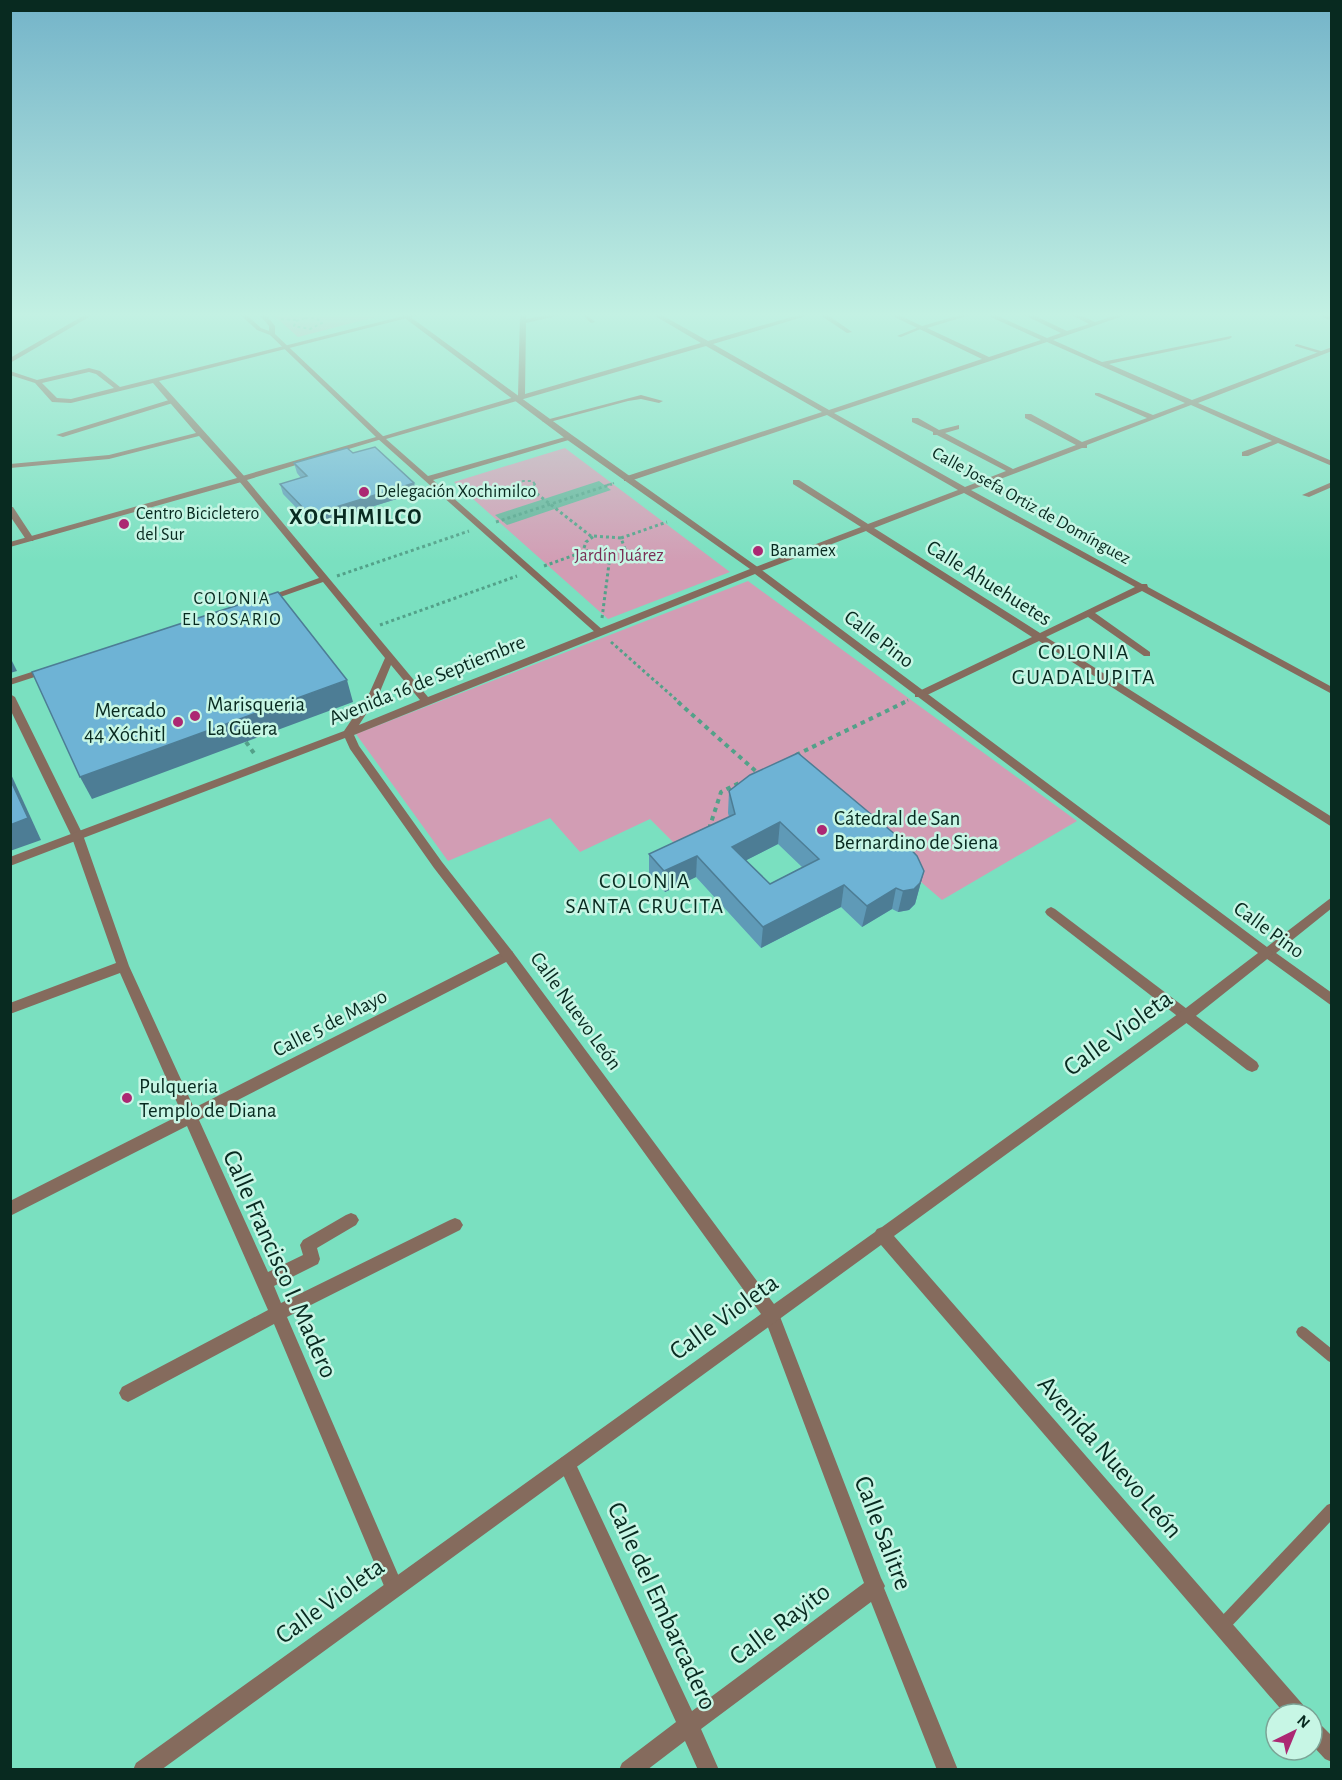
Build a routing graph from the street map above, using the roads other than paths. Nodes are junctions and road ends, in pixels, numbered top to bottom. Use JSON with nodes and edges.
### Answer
{"nodes":[{"id":1,"x":52,"y":396,"type":"edge"},
{"id":2,"x":84,"y":396,"type":"edge"},
{"id":3,"x":167,"y":396,"type":"edge"},
{"id":4,"x":337,"y":396,"type":"edge"},
{"id":5,"x":521,"y":396,"type":"edge"},
{"id":6,"x":799,"y":396,"type":"edge"},
{"id":7,"x":883,"y":396,"type":"edge"},
{"id":8,"x":1102,"y":396,"type":"edge"},
{"id":9,"x":1175,"y":396,"type":"edge"},
{"id":10,"x":1213,"y":396,"type":"edge"},
{"id":11,"x":518,"y":397,"type":"junction"},
{"id":12,"x":659,"y":401,"type":"dead end"},
{"id":13,"x":172,"y":402,"type":"junction"},
{"id":14,"x":1193,"y":404,"type":"junction"},
{"id":15,"x":831,"y":414,"type":"junction"},
{"id":16,"x":1028,"y":417,"type":"dead end"},
{"id":17,"x":1154,"y":418,"type":"junction"},
{"id":18,"x":915,"y":420,"type":"dead end"},
{"id":19,"x":546,"y":421,"type":"junction"},
{"id":20,"x":956,"y":427,"type":"dead end"},
{"id":21,"x":936,"y":433,"type":"junction"},
{"id":22,"x":199,"y":434,"type":"junction"},
{"id":23,"x":60,"y":435,"type":"dead end"},
{"id":24,"x":381,"y":438,"type":"junction"},
{"id":25,"x":569,"y":438,"type":"junction"},
{"id":26,"x":1278,"y":441,"type":"junction"},
{"id":27,"x":1084,"y":446,"type":"junction"},
{"id":28,"x":1245,"y":454,"type":"dead end"},
{"id":29,"x":1332,"y":464,"type":"edge"},
{"id":30,"x":10,"y":466,"type":"edge"},
{"id":31,"x":1013,"y":472,"type":"junction"},
{"id":32,"x":242,"y":479,"type":"junction"},
{"id":33,"x":426,"y":479,"type":"junction"},
{"id":34,"x":627,"y":479,"type":"junction"},
{"id":35,"x":796,"y":482,"type":"dead end"},
{"id":36,"x":1332,"y":484,"type":"edge"},
{"id":37,"x":966,"y":491,"type":"junction"},
{"id":38,"x":1306,"y":495,"type":"dead end"},
{"id":39,"x":10,"y":509,"type":"edge"},
{"id":40,"x":869,"y":528,"type":"junction"},
{"id":41,"x":30,"y":539,"type":"junction"},
{"id":42,"x":10,"y":545,"type":"edge"},
{"id":43,"x":756,"y":570,"type":"junction"},
{"id":44,"x":324,"y":579,"type":"junction"},
{"id":45,"x":1144,"y":586,"type":"junction"},
{"id":46,"x":259,"y":601,"type":"edge"},
{"id":47,"x":1088,"y":613,"type":"junction"},
{"id":48,"x":600,"y":632,"type":"junction"},
{"id":49,"x":1041,"y":637,"type":"junction"},
{"id":50,"x":1147,"y":654,"type":"dead end"},
{"id":51,"x":389,"y":659,"type":"junction"},
{"id":52,"x":54,"y":668,"type":"edge"},
{"id":53,"x":10,"y":682,"type":"edge"},
{"id":54,"x":1332,"y":691,"type":"edge"},
{"id":55,"x":919,"y":694,"type":"junction"},
{"id":56,"x":10,"y":697,"type":"edge"},
{"id":57,"x":426,"y":701,"type":"junction"},
{"id":58,"x":348,"y":733,"type":"junction"},
{"id":59,"x":1332,"y":823,"type":"edge"},
{"id":60,"x":77,"y":835,"type":"junction"},
{"id":61,"x":10,"y":862,"type":"edge"},
{"id":62,"x":1332,"y":901,"type":"edge"},
{"id":63,"x":1051,"y":912,"type":"dead end"},
{"id":64,"x":1267,"y":953,"type":"junction"},
{"id":65,"x":508,"y":955,"type":"junction"},
{"id":66,"x":123,"y":966,"type":"junction"},
{"id":67,"x":1332,"y":1000,"type":"edge"},
{"id":68,"x":10,"y":1009,"type":"edge"},
{"id":69,"x":1187,"y":1015,"type":"junction"},
{"id":70,"x":1252,"y":1066,"type":"dead end"},
{"id":71,"x":189,"y":1119,"type":"junction"},
{"id":72,"x":10,"y":1209,"type":"edge"},
{"id":73,"x":351,"y":1220,"type":"dead end"},
{"id":74,"x":455,"y":1225,"type":"dead end"},
{"id":75,"x":882,"y":1234,"type":"junction"},
{"id":76,"x":264,"y":1282,"type":"junction"},
{"id":77,"x":276,"y":1314,"type":"junction"},
{"id":78,"x":771,"y":1314,"type":"junction"},
{"id":79,"x":1302,"y":1332,"type":"dead end"},
{"id":80,"x":1332,"y":1358,"type":"edge"},
{"id":81,"x":128,"y":1393,"type":"dead end"},
{"id":82,"x":567,"y":1464,"type":"junction"},
{"id":83,"x":1329,"y":1517,"type":"edge"},
{"id":84,"x":394,"y":1586,"type":"junction"},
{"id":85,"x":876,"y":1586,"type":"junction"},
{"id":86,"x":1222,"y":1626,"type":"junction"},
{"id":87,"x":1288,"y":1702,"type":"edge"},
{"id":88,"x":688,"y":1727,"type":"junction"},
{"id":89,"x":143,"y":1770,"type":"edge"},
{"id":90,"x":629,"y":1770,"type":"edge"},
{"id":91,"x":709,"y":1770,"type":"edge"},
{"id":92,"x":948,"y":1770,"type":"edge"}],
"edges":[{"from":1,"to":2,"type":"street"},
{"from":3,"to":13,"type":"street"},
{"from":4,"to":24,"type":"street"},
{"from":5,"to":11,"type":"street"},
{"from":6,"to":15,"type":"street","name":"Calle Josefa Ortiz de Domínguez"},
{"from":7,"to":15,"type":"street"},
{"from":8,"to":17,"type":"street"},
{"from":9,"to":14,"type":"street"},
{"from":10,"to":14,"type":"street","name":"Avenida 16 de Septiembre"},
{"from":11,"to":19,"type":"street","name":"Calle Pino"},
{"from":11,"to":24,"type":"street"},
{"from":12,"to":19,"type":"street"},
{"from":13,"to":22,"type":"street"},
{"from":13,"to":23,"type":"street"},
{"from":14,"to":17,"type":"street","name":"Avenida 16 de Septiembre"},
{"from":14,"to":26,"type":"street"},
{"from":15,"to":34,"type":"street"},
{"from":15,"to":37,"type":"street","name":"Calle Josefa Ortiz de Domínguez"},
{"from":16,"to":27,"type":"street"},
{"from":17,"to":27,"type":"street","name":"Avenida 16 de Septiembre"},
{"from":18,"to":21,"type":"street"},
{"from":19,"to":25,"type":"street","name":"Calle Pino"},
{"from":20,"to":21,"type":"street"},
{"from":21,"to":31,"type":"street"},
{"from":22,"to":30,"type":"street"},
{"from":22,"to":32,"type":"street"},
{"from":24,"to":32,"type":"street"},
{"from":24,"to":33,"type":"street"},
{"from":25,"to":33,"type":"street"},
{"from":25,"to":34,"type":"street","name":"Calle Pino"},
{"from":26,"to":28,"type":"street"},
{"from":26,"to":29,"type":"street"},
{"from":27,"to":31,"type":"street","name":"Avenida 16 de Septiembre"},
{"from":31,"to":37,"type":"street","name":"Avenida 16 de Septiembre"},
{"from":32,"to":41,"type":"street"},
{"from":32,"to":44,"type":"street"},
{"from":33,"to":48,"type":"street"},
{"from":34,"to":43,"type":"street","name":"Calle Pino"},
{"from":35,"to":40,"type":"street","name":"Calle Ahuehuetes"},
{"from":36,"to":38,"type":"street"},
{"from":37,"to":40,"type":"street","name":"Avenida 16 de Septiembre"},
{"from":37,"to":45,"type":"street","name":"Calle Josefa Ortiz de Domínguez"},
{"from":39,"to":41,"type":"street"},
{"from":40,"to":43,"type":"street","name":"Avenida 16 de Septiembre"},
{"from":40,"to":49,"type":"street","name":"Calle Ahuehuetes"},
{"from":41,"to":42,"type":"street"},
{"from":43,"to":48,"type":"street","name":"Avenida 16 de Septiembre"},
{"from":43,"to":55,"type":"street","name":"Calle Pino"},
{"from":44,"to":46,"type":"street"},
{"from":44,"to":51,"type":"street"},
{"from":45,"to":47,"type":"street"},
{"from":45,"to":54,"type":"street","name":"Calle Josefa Ortiz de Domínguez"},
{"from":47,"to":49,"type":"street"},
{"from":47,"to":50,"type":"street"},
{"from":48,"to":57,"type":"street","name":"Avenida 16 de Septiembre"},
{"from":49,"to":55,"type":"street"},
{"from":49,"to":59,"type":"street","name":"Calle Ahuehuetes"},
{"from":51,"to":57,"type":"street"},
{"from":51,"to":58,"type":"street"},
{"from":52,"to":53,"type":"street"},
{"from":55,"to":64,"type":"street","name":"Calle Pino"},
{"from":56,"to":60,"type":"street","name":"Calle Francisco I. Madero"},
{"from":57,"to":58,"type":"street","name":"Avenida 16 de Septiembre"},
{"from":58,"to":60,"type":"street","name":"Avenida 16 de Septiembre"},
{"from":58,"to":65,"type":"street","name":"Calle Nuevo León"},
{"from":60,"to":61,"type":"street","name":"Avenida 16 de Septiembre"},
{"from":60,"to":66,"type":"street","name":"Calle Francisco I. Madero"},
{"from":62,"to":64,"type":"street","name":"Calle Violeta"},
{"from":63,"to":69,"type":"street"},
{"from":64,"to":67,"type":"street","name":"Calle Pino"},
{"from":64,"to":69,"type":"street","name":"Calle Violeta"},
{"from":65,"to":71,"type":"street","name":"Calle 5 de Mayo"},
{"from":65,"to":78,"type":"street","name":"Calle Nuevo León"},
{"from":66,"to":68,"type":"street"},
{"from":66,"to":71,"type":"street","name":"Calle Francisco I. Madero"},
{"from":69,"to":70,"type":"street"},
{"from":69,"to":75,"type":"street","name":"Calle Violeta"},
{"from":71,"to":72,"type":"street","name":"Calle 5 de Mayo"},
{"from":71,"to":76,"type":"street","name":"Calle Francisco I. Madero"},
{"from":73,"to":76,"type":"street"},
{"from":74,"to":77,"type":"street"},
{"from":75,"to":78,"type":"street","name":"Calle Violeta"},
{"from":75,"to":86,"type":"street","name":"Avenida Nuevo León"},
{"from":76,"to":77,"type":"street","name":"Calle Francisco I. Madero"},
{"from":77,"to":81,"type":"street"},
{"from":77,"to":84,"type":"street","name":"Calle Francisco I. Madero"},
{"from":78,"to":82,"type":"street","name":"Calle Violeta"},
{"from":78,"to":85,"type":"street","name":"Calle Salitre"},
{"from":79,"to":80,"type":"lane"},
{"from":82,"to":84,"type":"street","name":"Calle Violeta"},
{"from":82,"to":88,"type":"street","name":"Calle del Embarcadero"},
{"from":83,"to":86,"type":"lane"},
{"from":84,"to":89,"type":"street","name":"Calle Violeta"},
{"from":85,"to":88,"type":"street","name":"Calle Rayito"},
{"from":85,"to":92,"type":"street","name":"Calle Salitre"},
{"from":86,"to":87,"type":"street","name":"Avenida Nuevo León"},
{"from":88,"to":90,"type":"street","name":"Calle Rayito"},
{"from":88,"to":91,"type":"street","name":"Calle del Embarcadero"}]}
